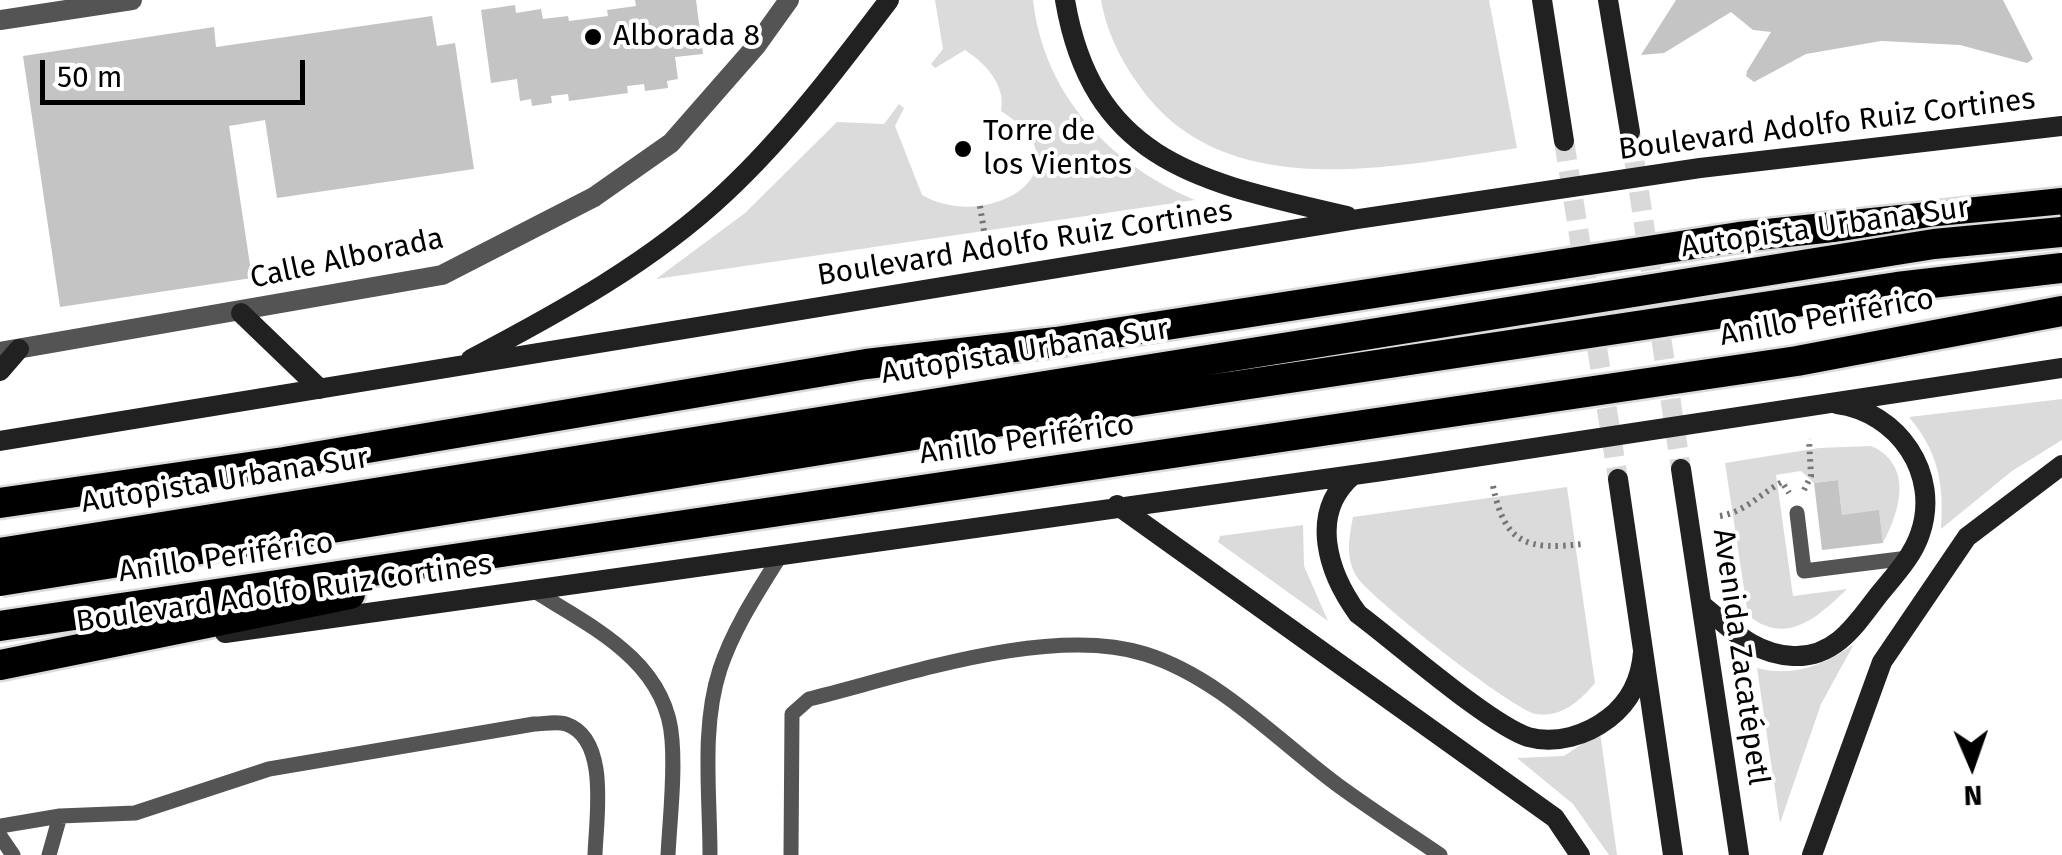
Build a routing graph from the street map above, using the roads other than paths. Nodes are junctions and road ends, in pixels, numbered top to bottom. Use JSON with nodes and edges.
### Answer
{"nodes":[{"id":1,"x":132,"y":0,"type":"edge"},
{"id":2,"x":789,"y":0,"type":"edge"},
{"id":3,"x":889,"y":0,"type":"edge"},
{"id":4,"x":1065,"y":0,"type":"edge"},
{"id":5,"x":1542,"y":0,"type":"edge"},
{"id":6,"x":1608,"y":0,"type":"edge"},
{"id":7,"x":0,"y":20,"type":"edge"},
{"id":8,"x":2062,"y":126,"type":"edge"},
{"id":9,"x":1630,"y":132,"type":"tunnel mouth"},
{"id":10,"x":1564,"y":141,"type":"tunnel mouth"},
{"id":11,"x":2062,"y":203,"type":"edge"},
{"id":12,"x":1358,"y":219,"type":"junction"},
{"id":13,"x":2062,"y":232,"type":"edge"},
{"id":14,"x":2062,"y":268,"type":"edge"},
{"id":15,"x":2062,"y":311,"type":"edge"},
{"id":16,"x":241,"y":313,"type":"junction"},
{"id":17,"x":10,"y":350,"type":"edge"},
{"id":18,"x":456,"y":368,"type":"junction"},
{"id":19,"x":2062,"y":368,"type":"edge"},
{"id":20,"x":0,"y":371,"type":"edge"},
{"id":21,"x":320,"y":389,"type":"junction"},
{"id":22,"x":1825,"y":402,"type":"junction"},
{"id":23,"x":0,"y":441,"type":"edge"},
{"id":24,"x":2062,"y":465,"type":"edge"},
{"id":25,"x":1682,"y":469,"type":"tunnel mouth"},
{"id":26,"x":1354,"y":475,"type":"junction"},
{"id":27,"x":1618,"y":478,"type":"tunnel mouth"},
{"id":28,"x":0,"y":503,"type":"edge"},
{"id":29,"x":1118,"y":505,"type":"junction"},
{"id":30,"x":1797,"y":513,"type":"dead end"},
{"id":31,"x":668,"y":529,"type":"junction"},
{"id":32,"x":0,"y":553,"type":"edge"},
{"id":33,"x":782,"y":553,"type":"junction"},
{"id":34,"x":1908,"y":558,"type":"junction"},
{"id":35,"x":0,"y":581,"type":"edge"},
{"id":36,"x":531,"y":589,"type":"junction"},
{"id":37,"x":1702,"y":604,"type":"junction"},
{"id":38,"x":0,"y":626,"type":"edge"},
{"id":39,"x":1643,"y":652,"type":"junction"},
{"id":40,"x":0,"y":665,"type":"edge"},
{"id":41,"x":60,"y":816,"type":"junction"},
{"id":42,"x":0,"y":826,"type":"edge"},
{"id":43,"x":0,"y":836,"type":"edge"},
{"id":44,"x":13,"y":855,"type":"edge"},
{"id":45,"x":49,"y":855,"type":"edge"},
{"id":46,"x":595,"y":855,"type":"edge"},
{"id":47,"x":668,"y":855,"type":"edge"},
{"id":48,"x":710,"y":855,"type":"edge"},
{"id":49,"x":790,"y":855,"type":"edge"},
{"id":50,"x":1440,"y":855,"type":"edge"},
{"id":51,"x":1580,"y":855,"type":"edge"},
{"id":52,"x":1673,"y":855,"type":"edge"},
{"id":53,"x":1739,"y":855,"type":"edge"},
{"id":54,"x":1812,"y":855,"type":"edge"}],
"edges":[{"from":1,"to":7,"type":"street"},
{"from":2,"to":16,"type":"street","name":"Calle Alborada"},
{"from":3,"to":18,"type":"main road"},
{"from":4,"to":12,"type":"main road"},
{"from":5,"to":10,"type":"main road"},
{"from":6,"to":9,"type":"main road"},
{"from":8,"to":12,"type":"main road","name":"Boulevard Adolfo Ruiz Cortines"},
{"from":11,"to":28,"type":"highway"},
{"from":12,"to":18,"type":"main road","name":"Boulevard Adolfo Ruiz Cortines"},
{"from":13,"to":32,"type":"highway","name":"Autopista Urbana Sur","bridge":true},
{"from":14,"to":35,"type":"highway","bridge":true},
{"from":15,"to":31,"type":"highway","name":"Anillo Periférico"},
{"from":16,"to":17,"type":"street","name":"Calle Alborada"},
{"from":16,"to":21,"type":"main road"},
{"from":17,"to":20,"type":"main road"},
{"from":18,"to":21,"type":"main road","name":"Boulevard Adolfo Ruiz Cortines"},
{"from":19,"to":22,"type":"main road","name":"Boulevard Adolfo Ruiz Cortines"},
{"from":21,"to":23,"type":"main road","name":"Boulevard Adolfo Ruiz Cortines"},
{"from":22,"to":26,"type":"main road","name":"Boulevard Adolfo Ruiz Cortines"},
{"from":22,"to":34,"type":"main road"},
{"from":24,"to":54,"type":"main road"},
{"from":25,"to":37,"type":"main road","name":"Avenida Zacatépetl"},
{"from":26,"to":29,"type":"main road","name":"Boulevard Adolfo Ruiz Cortines"},
{"from":26,"to":39,"type":"main road"},
{"from":27,"to":39,"type":"main road"},
{"from":29,"to":33,"type":"main road","name":"Boulevard Adolfo Ruiz Cortines"},
{"from":29,"to":51,"type":"main road"},
{"from":30,"to":34,"type":"lane"},
{"from":31,"to":38,"type":"highway","name":"Anillo Periférico"},
{"from":31,"to":40,"type":"highway"},
{"from":33,"to":36,"type":"main road","name":"Boulevard Adolfo Ruiz Cortines"},
{"from":33,"to":48,"type":"lane"},
{"from":34,"to":37,"type":"main road"},
{"from":36,"to":40,"type":"main road","name":"Boulevard Adolfo Ruiz Cortines"},
{"from":36,"to":47,"type":"lane"},
{"from":37,"to":53,"type":"main road","name":"Avenida Zacatépetl"},
{"from":39,"to":52,"type":"main road"},
{"from":41,"to":42,"type":"lane"},
{"from":41,"to":45,"type":"lane"},
{"from":41,"to":46,"type":"lane"},
{"from":43,"to":44,"type":"lane"},
{"from":49,"to":50,"type":"lane"}]}
